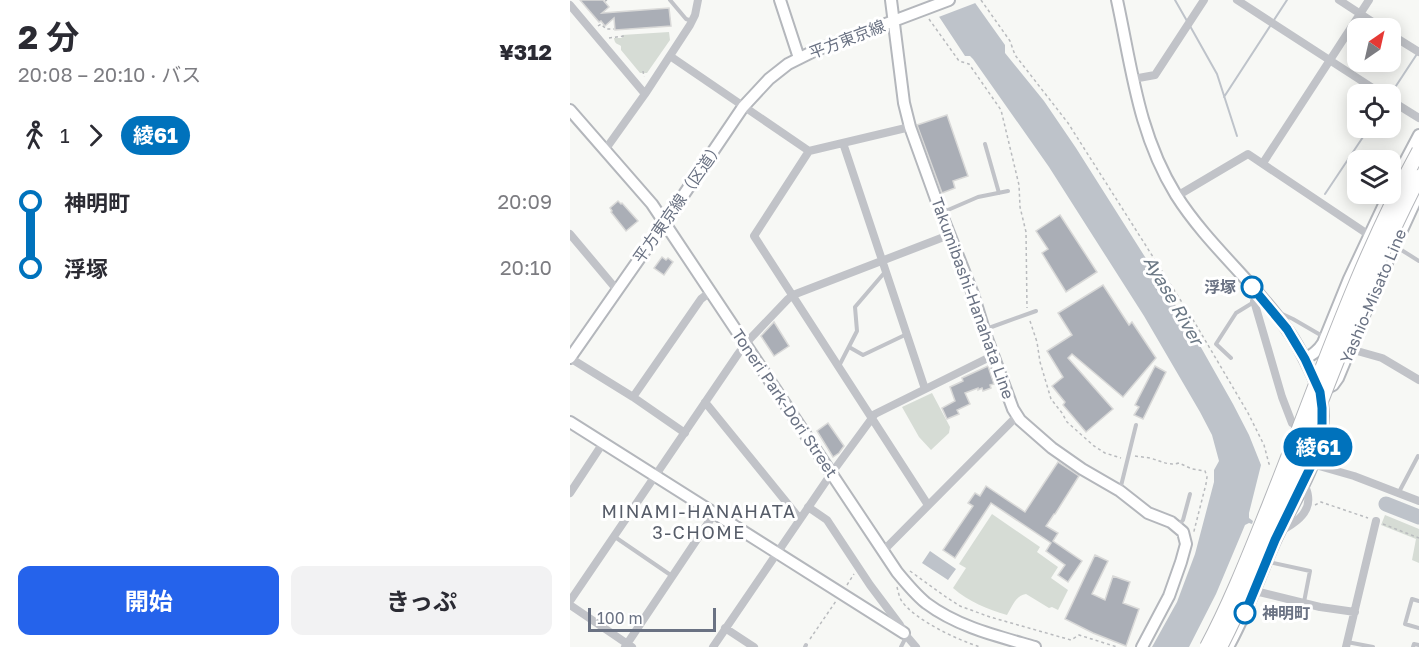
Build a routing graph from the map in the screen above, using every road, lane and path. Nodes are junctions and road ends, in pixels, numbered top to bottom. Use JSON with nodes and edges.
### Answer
{"nodes":[{"id":1,"x":670,"y":0,"type":"edge"},
{"id":2,"x":698,"y":0,"type":"edge"},
{"id":3,"x":780,"y":0,"type":"edge"},
{"id":4,"x":891,"y":0,"type":"edge"},
{"id":5,"x":949,"y":0,"type":"edge"},
{"id":6,"x":981,"y":0,"type":"edge"},
{"id":7,"x":1117,"y":0,"type":"edge"},
{"id":8,"x":1204,"y":0,"type":"edge"},
{"id":9,"x":1237,"y":0,"type":"edge"},
{"id":10,"x":1339,"y":0,"type":"edge"},
{"id":11,"x":1369,"y":0,"type":"edge"},
{"id":12,"x":570,"y":5,"type":"edge"},
{"id":13,"x":928,"y":13,"type":"junction"},
{"id":14,"x":1360,"y":14,"type":"junction"},
{"id":15,"x":1366,"y":18,"type":"edge"},
{"id":16,"x":692,"y":21,"type":"junction"},
{"id":17,"x":894,"y":21,"type":"junction"},
{"id":18,"x":600,"y":24,"type":"dead end"},
{"id":19,"x":614,"y":29,"type":"dead end"},
{"id":20,"x":624,"y":36,"type":"dead end"},
{"id":21,"x":610,"y":40,"type":"junction"},
{"id":22,"x":615,"y":40,"type":"dead end"},
{"id":23,"x":605,"y":41,"type":"dead end"},
{"id":24,"x":1401,"y":41,"type":"edge"},
{"id":25,"x":1419,"y":52,"type":"edge"},
{"id":26,"x":670,"y":56,"type":"junction"},
{"id":27,"x":799,"y":58,"type":"junction"},
{"id":28,"x":1330,"y":60,"type":"junction"},
{"id":29,"x":643,"y":71,"type":"dead end"},
{"id":30,"x":644,"y":77,"type":"dead end"},
{"id":31,"x":1133,"y":79,"type":"junction"},
{"id":32,"x":1367,"y":84,"type":"edge"},
{"id":33,"x":645,"y":94,"type":"junction"},
{"id":34,"x":743,"y":106,"type":"junction"},
{"id":35,"x":1401,"y":107,"type":"edge"},
{"id":36,"x":570,"y":110,"type":"edge"},
{"id":37,"x":1419,"y":118,"type":"edge"},
{"id":38,"x":910,"y":127,"type":"junction"},
{"id":39,"x":1419,"y":135,"type":"edge"},
{"id":40,"x":843,"y":143,"type":"junction"},
{"id":41,"x":985,"y":144,"type":"dead end"},
{"id":42,"x":605,"y":150,"type":"junction"},
{"id":43,"x":809,"y":151,"type":"junction"},
{"id":44,"x":1419,"y":151,"type":"edge"},
{"id":45,"x":1263,"y":163,"type":"junction"},
{"id":46,"x":1401,"y":170,"type":"edge"},
{"id":47,"x":1419,"y":177,"type":"edge"},
{"id":48,"x":1008,"y":191,"type":"dead end"},
{"id":49,"x":999,"y":193,"type":"junction"},
{"id":50,"x":1419,"y":193,"type":"edge"},
{"id":51,"x":1177,"y":196,"type":"junction"},
{"id":52,"x":1384,"y":204,"type":"edge"},
{"id":53,"x":941,"y":213,"type":"junction"},
{"id":54,"x":1414,"y":213,"type":"edge"},
{"id":55,"x":664,"y":222,"type":"junction"},
{"id":56,"x":570,"y":234,"type":"edge"},
{"id":57,"x":1369,"y":235,"type":"junction"},
{"id":58,"x":949,"y":236,"type":"junction"},
{"id":59,"x":1394,"y":246,"type":"junction"},
{"id":60,"x":882,"y":261,"type":"junction"},
{"id":61,"x":1419,"y":261,"type":"edge"},
{"id":62,"x":885,"y":272,"type":"junction"},
{"id":63,"x":1349,"y":279,"type":"junction"},
{"id":64,"x":617,"y":290,"type":"junction"},
{"id":65,"x":1374,"y":291,"type":"junction"},
{"id":66,"x":710,"y":292,"type":"junction"},
{"id":67,"x":793,"y":295,"type":"junction"},
{"id":68,"x":1257,"y":298,"type":"junction"},
{"id":69,"x":1339,"y":303,"type":"junction"},
{"id":70,"x":1271,"y":309,"type":"junction"},
{"id":71,"x":1036,"y":311,"type":"dead end"},
{"id":72,"x":1029,"y":315,"type":"junction"},
{"id":73,"x":984,"y":330,"type":"junction"},
{"id":74,"x":907,"y":334,"type":"junction"},
{"id":75,"x":1325,"y":338,"type":"junction"},
{"id":76,"x":746,"y":343,"type":"junction"},
{"id":77,"x":849,"y":347,"type":"junction"},
{"id":78,"x":1350,"y":349,"type":"junction"},
{"id":79,"x":993,"y":355,"type":"junction"},
{"id":80,"x":570,"y":358,"type":"edge"},
{"id":81,"x":1231,"y":358,"type":"dead end"},
{"id":82,"x":1305,"y":359,"type":"junction"},
{"id":83,"x":838,"y":366,"type":"junction"},
{"id":84,"x":1418,"y":378,"type":"edge"},
{"id":85,"x":926,"y":389,"type":"junction"},
{"id":86,"x":1320,"y":392,"type":"junction"},
{"id":87,"x":633,"y":397,"type":"junction"},
{"id":88,"x":705,"y":402,"type":"junction"},
{"id":89,"x":1017,"y":416,"type":"junction"},
{"id":90,"x":871,"y":418,"type":"junction"},
{"id":91,"x":570,"y":422,"type":"edge"},
{"id":92,"x":1136,"y":425,"type":"dead end"},
{"id":93,"x":685,"y":433,"type":"junction"},
{"id":94,"x":1321,"y":435,"type":"junction"},
{"id":95,"x":603,"y":443,"type":"junction"},
{"id":96,"x":1418,"y":456,"type":"edge"},
{"id":97,"x":1128,"y":458,"type":"junction"},
{"id":98,"x":1274,"y":464,"type":"joint"},
{"id":99,"x":1312,"y":464,"type":"junction"},
{"id":100,"x":831,"y":474,"type":"junction"},
{"id":101,"x":655,"y":477,"type":"junction"},
{"id":102,"x":1304,"y":482,"type":"junction"},
{"id":103,"x":1120,"y":490,"type":"junction"},
{"id":104,"x":1399,"y":493,"type":"junction"},
{"id":105,"x":570,"y":494,"type":"edge"},
{"id":106,"x":1190,"y":494,"type":"dead end"},
{"id":107,"x":1419,"y":501,"type":"edge"},
{"id":108,"x":928,"y":505,"type":"junction"},
{"id":109,"x":808,"y":507,"type":"junction"},
{"id":110,"x":1306,"y":508,"type":"junction"},
{"id":111,"x":714,"y":514,"type":"junction"},
{"id":112,"x":800,"y":519,"type":"junction"},
{"id":113,"x":1376,"y":521,"type":"junction"},
{"id":114,"x":1181,"y":531,"type":"junction"},
{"id":115,"x":1279,"y":532,"type":"junction"},
{"id":116,"x":614,"y":536,"type":"junction"},
{"id":117,"x":1419,"y":538,"type":"edge"},
{"id":118,"x":883,"y":551,"type":"junction"},
{"id":119,"x":777,"y":553,"type":"junction"},
{"id":120,"x":1266,"y":561,"type":"junction"},
{"id":121,"x":859,"y":567,"type":"junction"},
{"id":122,"x":906,"y":568,"type":"dead end"},
{"id":123,"x":672,"y":576,"type":"junction"},
{"id":124,"x":897,"y":585,"type":"dead end"},
{"id":125,"x":1255,"y":591,"type":"junction"},
{"id":126,"x":840,"y":594,"type":"junction"},
{"id":127,"x":1419,"y":601,"type":"edge"},
{"id":128,"x":570,"y":603,"type":"edge"},
{"id":129,"x":1304,"y":603,"type":"junction"},
{"id":130,"x":1355,"y":612,"type":"junction"},
{"id":131,"x":725,"y":628,"type":"junction"},
{"id":132,"x":1419,"y":628,"type":"edge"},
{"id":133,"x":905,"y":635,"type":"junction"},
{"id":134,"x":1346,"y":644,"type":"edge"},
{"id":135,"x":1419,"y":645,"type":"edge"},
{"id":136,"x":628,"y":646,"type":"edge"},
{"id":137,"x":805,"y":646,"type":"edge"},
{"id":138,"x":712,"y":647,"type":"edge"},
{"id":139,"x":754,"y":647,"type":"edge"},
{"id":140,"x":901,"y":647,"type":"edge"},
{"id":141,"x":916,"y":647,"type":"edge"},
{"id":142,"x":980,"y":647,"type":"edge"},
{"id":143,"x":1035,"y":647,"type":"edge"},
{"id":144,"x":1117,"y":647,"type":"edge"},
{"id":145,"x":1142,"y":647,"type":"edge"},
{"id":146,"x":1207,"y":647,"type":"edge"},
{"id":147,"x":1220,"y":647,"type":"edge"},
{"id":148,"x":1228,"y":647,"type":"edge"},
{"id":149,"x":1373,"y":647,"type":"edge"},
{"id":150,"x":1413,"y":647,"type":"edge"}],
"edges":[{"from":1,"to":16,"type":"lane"},
{"from":2,"to":16,"type":"street"},
{"from":3,"to":27,"type":"main road"},
{"from":4,"to":17,"type":"main road","name":"Takumibashi-Hanahata Line"},
{"from":5,"to":13,"type":"main road","name":"平方東京線"},
{"from":6,"to":98,"type":"path"},
{"from":7,"to":31,"type":"main road"},
{"from":8,"to":31,"type":"street"},
{"from":9,"to":28,"type":"street"},
{"from":10,"to":14,"type":"street"},
{"from":11,"to":14,"type":"street"},
{"from":12,"to":33,"type":"street"},
{"from":13,"to":17,"type":"main road","name":"平方東京線"},
{"from":13,"to":72,"type":"path"},
{"from":14,"to":15,"type":"street"},
{"from":14,"to":28,"type":"street"},
{"from":16,"to":26,"type":"street"},
{"from":17,"to":27,"type":"main road","name":"平方東京線"},
{"from":17,"to":38,"type":"main road","name":"Takumibashi-Hanahata Line"},
{"from":18,"to":19,"type":"path"},
{"from":20,"to":21,"type":"path"},
{"from":21,"to":22,"type":"path"},
{"from":21,"to":23,"type":"path"},
{"from":24,"to":25,"type":"street"},
{"from":26,"to":33,"type":"street"},
{"from":26,"to":34,"type":"street"},
{"from":27,"to":34,"type":"main road","name":"平方東京線（区道）"},
{"from":28,"to":32,"type":"street"},
{"from":28,"to":45,"type":"street"},
{"from":29,"to":30,"type":"path"},
{"from":31,"to":51,"type":"main road"},
{"from":33,"to":42,"type":"street"},
{"from":34,"to":43,"type":"street"},
{"from":34,"to":55,"type":"main road","name":"平方東京線（区道）"},
{"from":35,"to":37,"type":"street"},
{"from":36,"to":42,"type":"main road","name":"Toneri Park-Dori Street"},
{"from":38,"to":40,"type":"street"},
{"from":38,"to":53,"type":"main road","name":"Takumibashi-Hanahata Line"},
{"from":39,"to":46,"type":"main road","name":"Yashio-Misato Line"},
{"from":40,"to":43,"type":"street"},
{"from":40,"to":60,"type":"street"},
{"from":41,"to":49,"type":"lane"},
{"from":42,"to":55,"type":"main road","name":"Toneri Park-Dori Street"},
{"from":43,"to":67,"type":"street"},
{"from":44,"to":146,"type":"highway","bridge":true},
{"from":45,"to":51,"type":"street"},
{"from":45,"to":57,"type":"street"},
{"from":47,"to":147,"type":"highway","bridge":true},
{"from":48,"to":49,"type":"lane"},
{"from":49,"to":53,"type":"lane"},
{"from":50,"to":54,"type":"main road","name":"Yashio-Misato Line"},
{"from":51,"to":68,"type":"main road"},
{"from":52,"to":57,"type":"main road","name":"Yashio-Misato Line"},
{"from":53,"to":58,"type":"main road","name":"Takumibashi-Hanahata Line"},
{"from":54,"to":59,"type":"main road","name":"Yashio-Misato Line"},
{"from":55,"to":64,"type":"main road","name":"平方東京線（区道）"},
{"from":55,"to":66,"type":"main road","name":"Toneri Park-Dori Street"},
{"from":56,"to":64,"type":"street"},
{"from":57,"to":63,"type":"main road","name":"Yashio-Misato Line"},
{"from":58,"to":60,"type":"street"},
{"from":58,"to":73,"type":"main road","name":"Takumibashi-Hanahata Line"},
{"from":59,"to":61,"type":"lane"},
{"from":59,"to":65,"type":"main road","name":"Yashio-Misato Line"},
{"from":60,"to":62,"type":"street"},
{"from":60,"to":67,"type":"street"},
{"from":62,"to":74,"type":"street"},
{"from":62,"to":77,"type":"lane"},
{"from":63,"to":65,"type":"main road"},
{"from":63,"to":69,"type":"main road","name":"Yashio-Misato Line"},
{"from":64,"to":80,"type":"main road","name":"平方東京線（区道）"},
{"from":65,"to":78,"type":"main road","name":"Yashio-Misato Line"},
{"from":66,"to":76,"type":"main road","name":"Toneri Park-Dori Street"},
{"from":66,"to":87,"type":"street"},
{"from":67,"to":76,"type":"street"},
{"from":67,"to":83,"type":"street"},
{"from":68,"to":70,"type":"main road"},
{"from":68,"to":81,"type":"lane"},
{"from":68,"to":94,"type":"street"},
{"from":69,"to":75,"type":"main road","name":"Yashio-Misato Line"},
{"from":69,"to":86,"type":"main road"},
{"from":70,"to":75,"type":"lane"},
{"from":70,"to":82,"type":"main road"},
{"from":71,"to":72,"type":"lane"},
{"from":72,"to":73,"type":"lane"},
{"from":72,"to":97,"type":"path"},
{"from":73,"to":79,"type":"main road","name":"Takumibashi-Hanahata Line"},
{"from":74,"to":77,"type":"lane"},
{"from":74,"to":85,"type":"street"},
{"from":75,"to":82,"type":"main road","name":"Yashio-Misato Line"},
{"from":76,"to":88,"type":"street"},
{"from":76,"to":100,"type":"main road","name":"Toneri Park-Dori Street"},
{"from":77,"to":83,"type":"lane"},
{"from":78,"to":84,"type":"street"},
{"from":78,"to":86,"type":"main road","name":"Yashio-Misato Line"},
{"from":79,"to":85,"type":"street"},
{"from":79,"to":89,"type":"main road","name":"Takumibashi-Hanahata Line"},
{"from":80,"to":87,"type":"street"},
{"from":82,"to":86,"type":"main road"},
{"from":83,"to":90,"type":"street"},
{"from":85,"to":90,"type":"street"},
{"from":86,"to":94,"type":"main road"},
{"from":87,"to":93,"type":"street"},
{"from":88,"to":93,"type":"street"},
{"from":88,"to":112,"type":"street"},
{"from":89,"to":103,"type":"main road","name":"Takumibashi-Hanahata Line"},
{"from":89,"to":108,"type":"street"},
{"from":90,"to":100,"type":"street"},
{"from":90,"to":108,"type":"street"},
{"from":91,"to":95,"type":"main road"},
{"from":92,"to":97,"type":"lane"},
{"from":93,"to":101,"type":"street"},
{"from":94,"to":99,"type":"main road"},
{"from":95,"to":101,"type":"main road"},
{"from":95,"to":105,"type":"street"},
{"from":96,"to":104,"type":"lane"},
{"from":97,"to":103,"type":"lane"},
{"from":97,"to":114,"type":"path"},
{"from":98,"to":99,"type":"lane"},
{"from":99,"to":102,"type":"main road"},
{"from":99,"to":104,"type":"street"},
{"from":100,"to":109,"type":"street"},
{"from":100,"to":118,"type":"main road","name":"Toneri Park-Dori Street"},
{"from":101,"to":111,"type":"main road"},
{"from":101,"to":116,"type":"street"},
{"from":102,"to":110,"type":"street"},
{"from":102,"to":115,"type":"main road"},
{"from":103,"to":114,"type":"main road","name":"Takumibashi-Hanahata Line"},
{"from":104,"to":107,"type":"street"},
{"from":106,"to":114,"type":"lane"},
{"from":108,"to":118,"type":"street"},
{"from":109,"to":112,"type":"street"},
{"from":109,"to":121,"type":"street"},
{"from":110,"to":113,"type":"path"},
{"from":110,"to":115,"type":"street"},
{"from":111,"to":119,"type":"main road"},
{"from":111,"to":123,"type":"street"},
{"from":112,"to":119,"type":"street"},
{"from":113,"to":117,"type":"path"},
{"from":113,"to":130,"type":"street"},
{"from":114,"to":145,"type":"main road"},
{"from":115,"to":120,"type":"main road"},
{"from":116,"to":123,"type":"lane"},
{"from":116,"to":128,"type":"street"},
{"from":118,"to":143,"type":"main road","name":"Toneri Park-Dori Street"},
{"from":119,"to":126,"type":"main road"},
{"from":119,"to":131,"type":"street"},
{"from":120,"to":125,"type":"main road"},
{"from":120,"to":129,"type":"lane"},
{"from":121,"to":126,"type":"path"},
{"from":121,"to":133,"type":"street"},
{"from":122,"to":144,"type":"path"},
{"from":123,"to":136,"type":"street"},
{"from":124,"to":142,"type":"path"},
{"from":125,"to":129,"type":"street"},
{"from":125,"to":148,"type":"main road"},
{"from":126,"to":133,"type":"main road"},
{"from":126,"to":137,"type":"path"},
{"from":127,"to":132,"type":"lane"},
{"from":128,"to":136,"type":"street"},
{"from":129,"to":130,"type":"street"},
{"from":130,"to":134,"type":"street"},
{"from":131,"to":138,"type":"street"},
{"from":131,"to":139,"type":"street"},
{"from":133,"to":140,"type":"lane"},
{"from":133,"to":141,"type":"street"},
{"from":134,"to":149,"type":"lane"},
{"from":135,"to":150,"type":"lane"}]}
